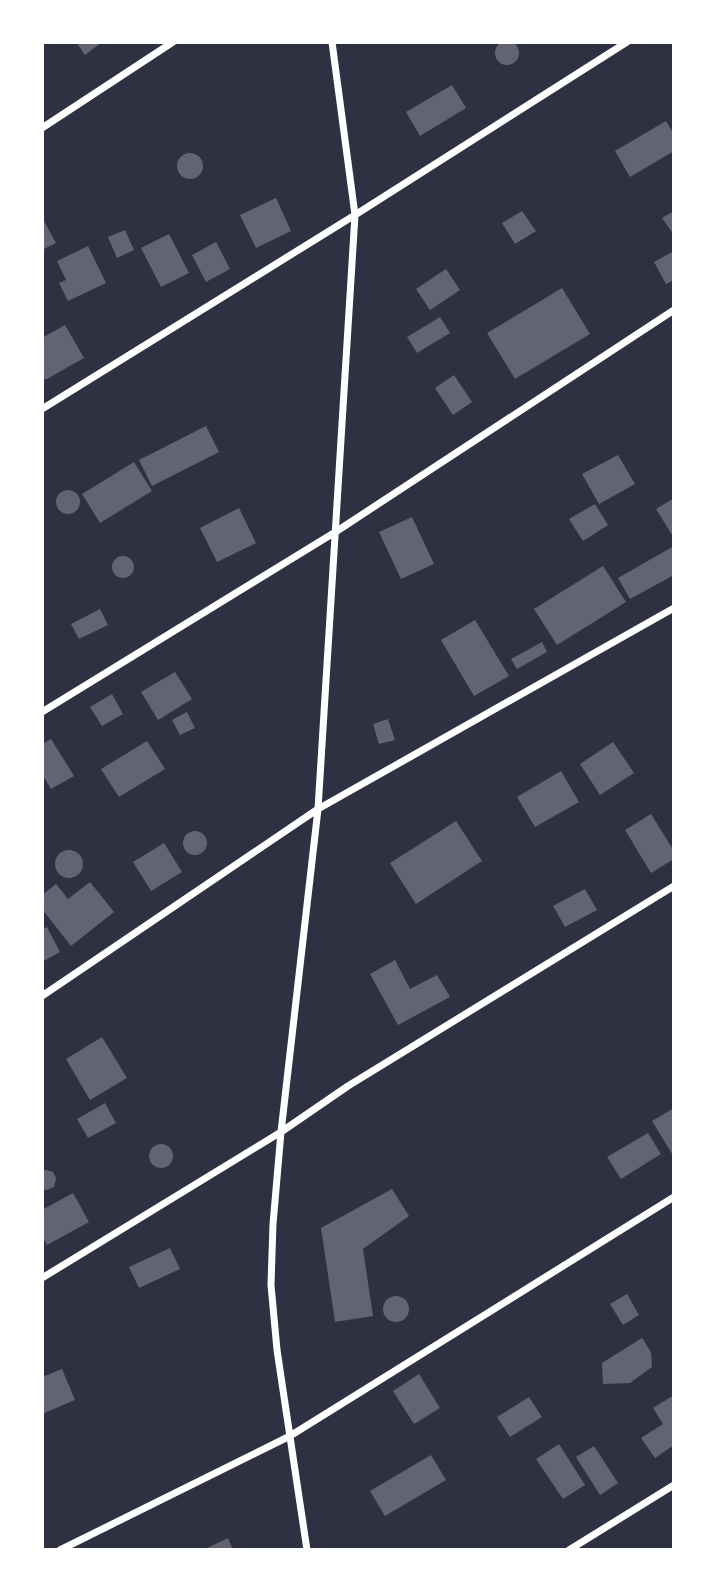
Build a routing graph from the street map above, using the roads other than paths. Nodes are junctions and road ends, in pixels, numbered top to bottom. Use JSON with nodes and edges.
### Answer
{"nodes":[{"id":1,"x":173,"y":42,"type":"edge"},
{"id":2,"x":332,"y":42,"type":"edge"},
{"id":3,"x":627,"y":42,"type":"edge"},
{"id":4,"x":42,"y":128,"type":"edge"},
{"id":5,"x":355,"y":215,"type":"junction"},
{"id":6,"x":674,"y":310,"type":"edge"},
{"id":7,"x":42,"y":409,"type":"edge"},
{"id":8,"x":337,"y":531,"type":"junction"},
{"id":9,"x":674,"y":608,"type":"edge"},
{"id":10,"x":42,"y":712,"type":"edge"},
{"id":11,"x":318,"y":809,"type":"junction"},
{"id":12,"x":674,"y":886,"type":"edge"},
{"id":13,"x":42,"y":996,"type":"edge"},
{"id":14,"x":281,"y":1132,"type":"junction"},
{"id":15,"x":674,"y":1197,"type":"edge"},
{"id":16,"x":42,"y":1278,"type":"edge"},
{"id":17,"x":290,"y":1436,"type":"junction"},
{"id":18,"x":674,"y":1485,"type":"edge"},
{"id":19,"x":60,"y":1550,"type":"edge"},
{"id":20,"x":307,"y":1550,"type":"edge"},
{"id":21,"x":569,"y":1550,"type":"edge"}],
"edges":[{"from":1,"to":4,"type":"street"},
{"from":2,"to":5,"type":"street"},
{"from":3,"to":5,"type":"street"},
{"from":5,"to":7,"type":"street"},
{"from":5,"to":8,"type":"street"},
{"from":6,"to":8,"type":"street"},
{"from":8,"to":10,"type":"street"},
{"from":8,"to":11,"type":"street"},
{"from":9,"to":11,"type":"street"},
{"from":11,"to":13,"type":"street"},
{"from":11,"to":14,"type":"street"},
{"from":12,"to":14,"type":"street"},
{"from":14,"to":16,"type":"street"},
{"from":14,"to":17,"type":"street"},
{"from":15,"to":17,"type":"street"},
{"from":17,"to":19,"type":"street"},
{"from":17,"to":20,"type":"street"},
{"from":18,"to":21,"type":"street"}]}
